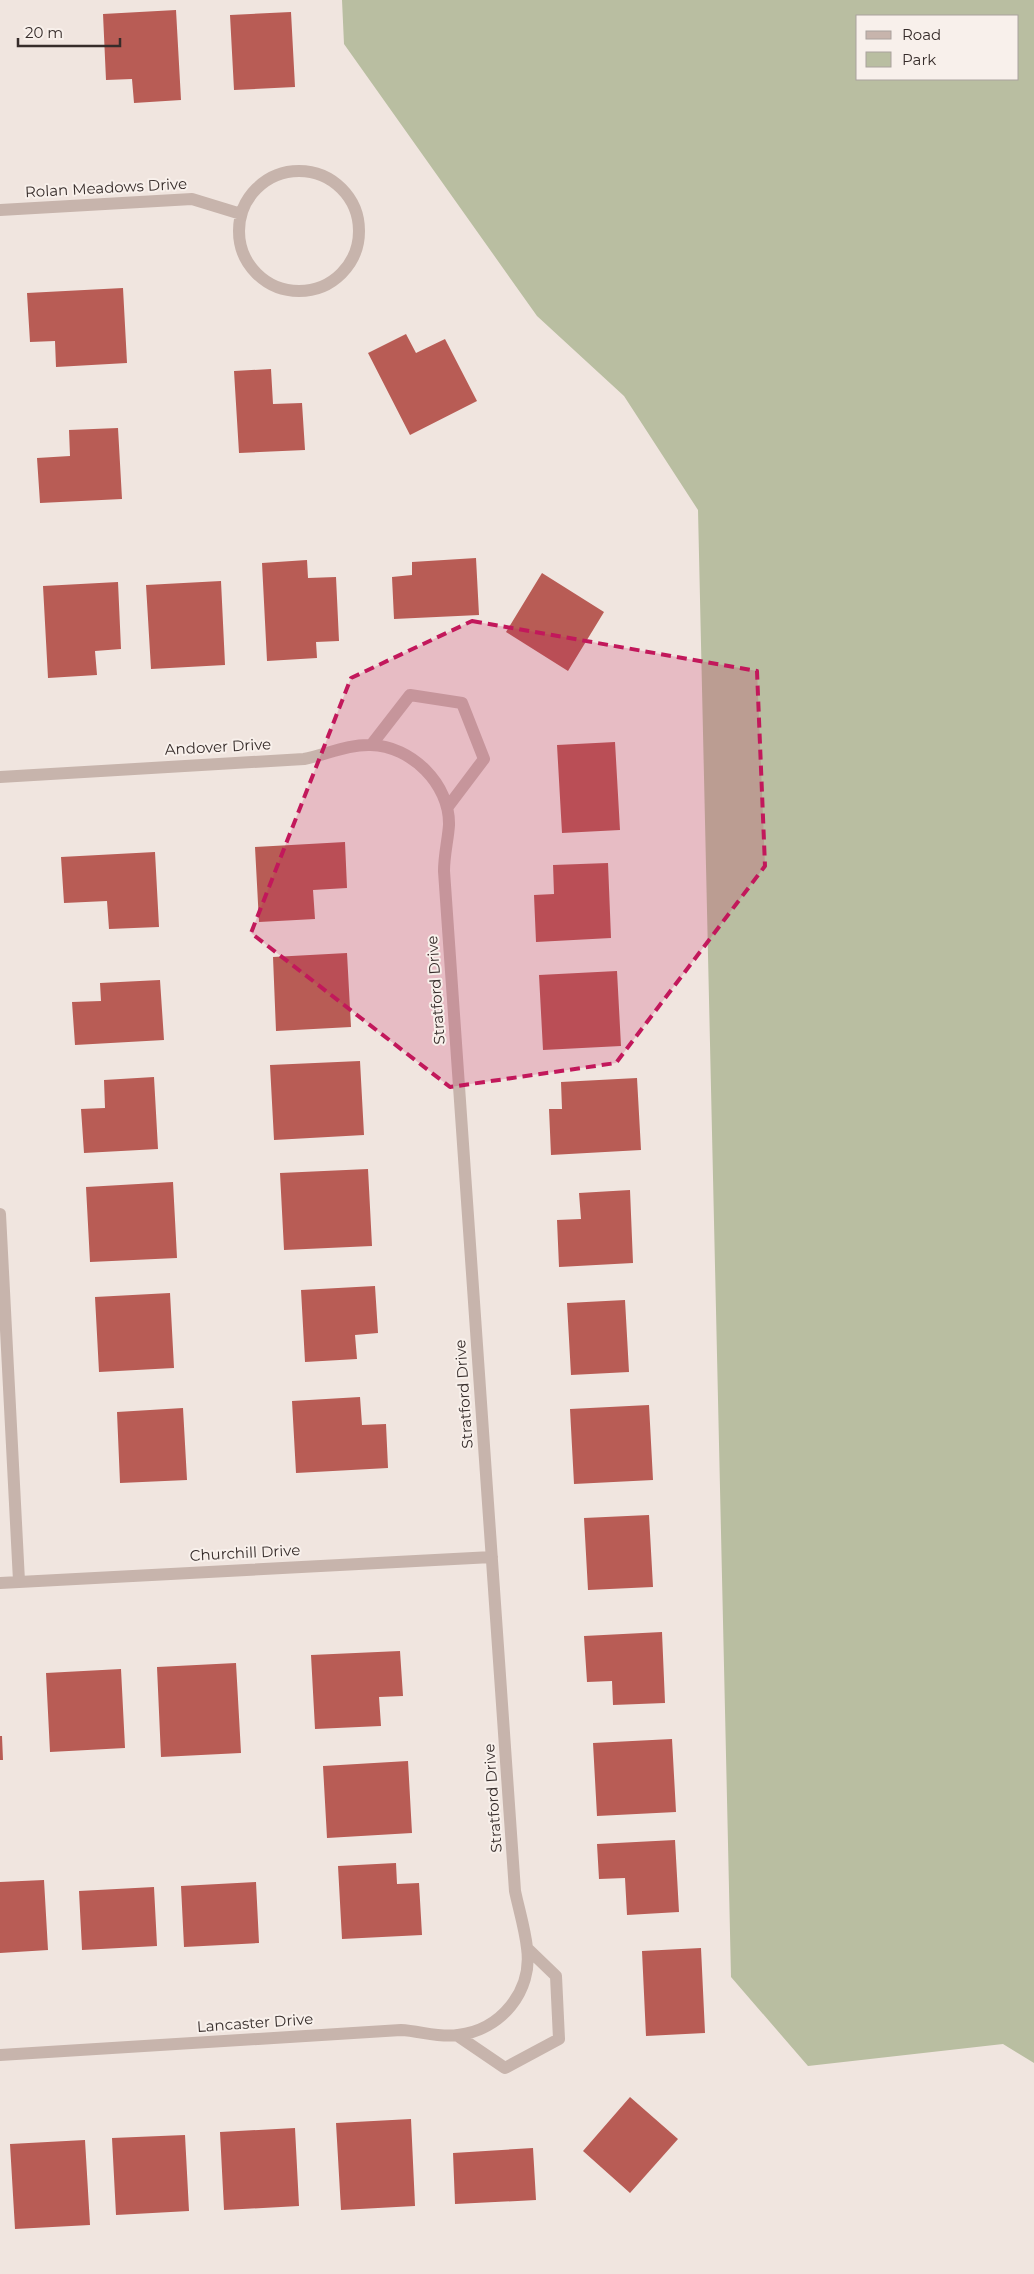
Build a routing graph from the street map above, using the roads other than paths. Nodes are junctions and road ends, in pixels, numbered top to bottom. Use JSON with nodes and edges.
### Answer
{"nodes":[{"id":1,"x":0,"y":210,"type":"edge"},
{"id":2,"x":241,"y":214,"type":"junction"},
{"id":3,"x":372,"y":744,"type":"junction"},
{"id":4,"x":428,"y":773,"type":"joint"},
{"id":5,"x":0,"y":777,"type":"edge"},
{"id":6,"x":447,"y":808,"type":"junction"},
{"id":7,"x":0,"y":1214,"type":"edge"},
{"id":8,"x":492,"y":1557,"type":"junction"},
{"id":9,"x":20,"y":1581,"type":"junction"},
{"id":10,"x":0,"y":1583,"type":"edge"},
{"id":11,"x":528,"y":1949,"type":"junction"},
{"id":12,"x":506,"y":2012,"type":"joint"},
{"id":13,"x":458,"y":2036,"type":"junction"},
{"id":14,"x":0,"y":2055,"type":"edge"}],
"edges":[{"from":1,"to":2,"type":"street","name":"Rolan Meadows Drive"},
{"from":2,"to":2,"type":"street"},
{"from":3,"to":4,"type":"street","name":"Andover Drive"},
{"from":3,"to":5,"type":"street","name":"Andover Drive"},
{"from":3,"to":6,"type":"street"},
{"from":4,"to":6,"type":"street","name":"Stratford Drive"},
{"from":6,"to":8,"type":"street","name":"Stratford Drive"},
{"from":7,"to":9,"type":"street"},
{"from":8,"to":9,"type":"street","name":"Churchill Drive"},
{"from":8,"to":11,"type":"street","name":"Stratford Drive"},
{"from":9,"to":10,"type":"street","name":"Churchill Drive"},
{"from":11,"to":12,"type":"street","name":"Stratford Drive"},
{"from":11,"to":13,"type":"street"},
{"from":12,"to":13,"type":"street","name":"Lancaster Drive"},
{"from":13,"to":14,"type":"street","name":"Lancaster Drive"}]}
